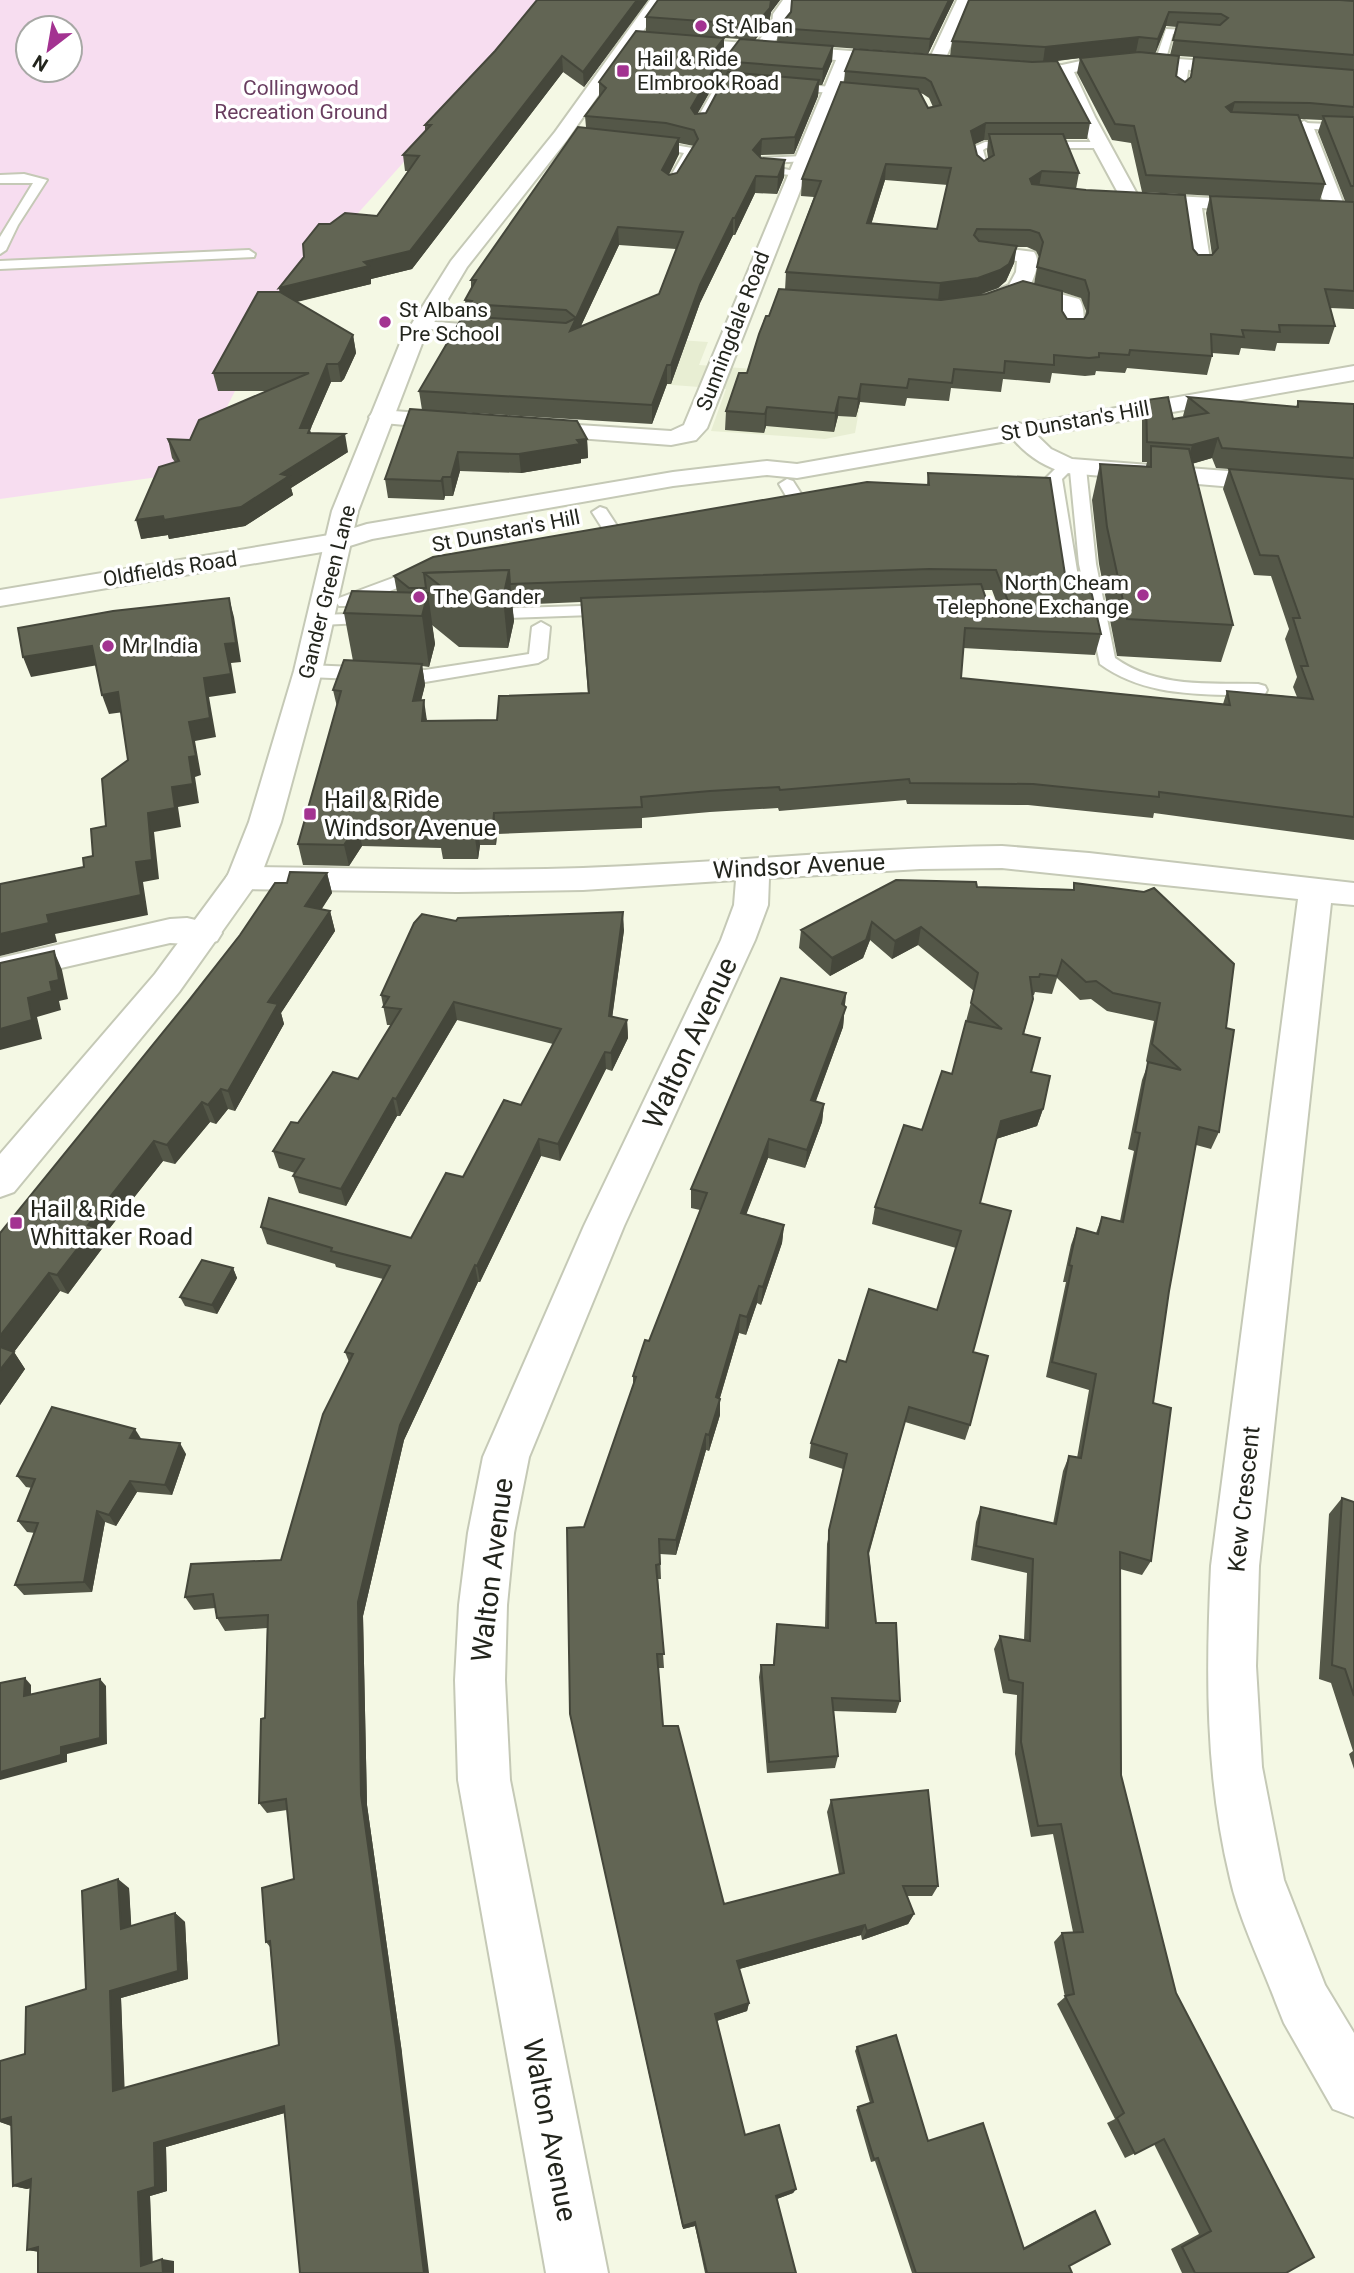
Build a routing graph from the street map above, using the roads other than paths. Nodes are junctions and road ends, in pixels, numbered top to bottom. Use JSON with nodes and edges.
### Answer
{"nodes":[{"id":1,"x":658,"y":0,"type":"edge"},
{"id":2,"x":790,"y":0,"type":"edge"},
{"id":3,"x":964,"y":0,"type":"edge"},
{"id":4,"x":1217,"y":34,"type":"edge"},
{"id":5,"x":642,"y":39,"type":"junction"},
{"id":6,"x":760,"y":49,"type":"junction"},
{"id":7,"x":845,"y":56,"type":"junction"},
{"id":8,"x":1160,"y":62,"type":"junction"},
{"id":9,"x":1184,"y":64,"type":"junction"},
{"id":10,"x":990,"y":66,"type":"edge"},
{"id":11,"x":1062,"y":69,"type":"junction"},
{"id":12,"x":1262,"y":71,"type":"edge"},
{"id":13,"x":836,"y":91,"type":"junction"},
{"id":14,"x":1180,"y":92,"type":"edge"},
{"id":15,"x":1268,"y":124,"type":"edge"},
{"id":16,"x":699,"y":126,"type":"edge"},
{"id":17,"x":1304,"y":126,"type":"junction"},
{"id":18,"x":1354,"y":128,"type":"edge"},
{"id":19,"x":628,"y":141,"type":"edge"},
{"id":20,"x":1101,"y":145,"type":"junction"},
{"id":21,"x":983,"y":171,"type":"edge"},
{"id":22,"x":0,"y":179,"type":"edge"},
{"id":23,"x":671,"y":186,"type":"edge"},
{"id":24,"x":1130,"y":198,"type":"junction"},
{"id":25,"x":1108,"y":199,"type":"edge"},
{"id":26,"x":1192,"y":203,"type":"junction"},
{"id":27,"x":1345,"y":211,"type":"edge"},
{"id":28,"x":0,"y":250,"type":"edge"},
{"id":29,"x":984,"y":252,"type":"edge"},
{"id":30,"x":249,"y":254,"type":"dead end"},
{"id":31,"x":0,"y":265,"type":"edge"},
{"id":32,"x":1201,"y":266,"type":"edge"},
{"id":33,"x":1018,"y":289,"type":"junction"},
{"id":34,"x":747,"y":296,"type":"junction"},
{"id":35,"x":774,"y":298,"type":"edge"},
{"id":36,"x":962,"y":308,"type":"edge"},
{"id":37,"x":422,"y":325,"type":"junction"},
{"id":38,"x":1072,"y":330,"type":"edge"},
{"id":39,"x":501,"y":331,"type":"edge"},
{"id":40,"x":1354,"y":373,"type":"edge"},
{"id":41,"x":381,"y":417,"type":"junction"},
{"id":42,"x":475,"y":424,"type":"edge"},
{"id":43,"x":515,"y":427,"type":"edge"},
{"id":44,"x":1018,"y":430,"type":"junction"},
{"id":45,"x":1072,"y":467,"type":"junction"},
{"id":46,"x":792,"y":477,"type":"junction"},
{"id":47,"x":1354,"y":489,"type":"edge"},
{"id":48,"x":600,"y":512,"type":"junction"},
{"id":49,"x":760,"y":512,"type":"edge"},
{"id":50,"x":617,"y":538,"type":"edge"},
{"id":51,"x":407,"y":550,"type":"dead end"},
{"id":52,"x":337,"y":553,"type":"junction"},
{"id":53,"x":372,"y":556,"type":"dead end"},
{"id":54,"x":439,"y":569,"type":"edge"},
{"id":55,"x":0,"y":598,"type":"edge"},
{"id":56,"x":1073,"y":601,"type":"edge"},
{"id":57,"x":625,"y":610,"type":"edge"},
{"id":58,"x":322,"y":613,"type":"junction"},
{"id":59,"x":459,"y":615,"type":"edge"},
{"id":60,"x":390,"y":618,"type":"edge"},
{"id":61,"x":0,"y":623,"type":"edge"},
{"id":62,"x":541,"y":627,"type":"dead end"},
{"id":63,"x":308,"y":671,"type":"junction"},
{"id":64,"x":1258,"y":690,"type":"dead end"},
{"id":65,"x":753,"y":868,"type":"junction"},
{"id":66,"x":243,"y":878,"type":"junction"},
{"id":67,"x":1335,"y":892,"type":"edge"},
{"id":68,"x":205,"y":933,"type":"junction"},
{"id":69,"x":0,"y":970,"type":"edge"},
{"id":70,"x":0,"y":1181,"type":"edge"},
{"id":71,"x":1354,"y":2088,"type":"edge"},
{"id":72,"x":578,"y":2273,"type":"edge"}],
"edges":[{"from":1,"to":5,"type":"main road","name":"Gander Green Lane"},
{"from":2,"to":6,"type":"main road"},
{"from":3,"to":7,"type":"main road"},
{"from":4,"to":8,"type":"lane"},
{"from":5,"to":6,"type":"main road"},
{"from":5,"to":37,"type":"main road","name":"Gander Green Lane"},
{"from":6,"to":7,"type":"main road"},
{"from":7,"to":13,"type":"main road","name":"Sunningdale Road"},
{"from":8,"to":9,"type":"main road"},
{"from":8,"to":11,"type":"main road"},
{"from":9,"to":12,"type":"main road"},
{"from":9,"to":14,"type":"lane"},
{"from":10,"to":11,"type":"main road"},
{"from":11,"to":20,"type":"main road"},
{"from":13,"to":16,"type":"lane"},
{"from":13,"to":34,"type":"main road","name":"Sunningdale Road"},
{"from":15,"to":17,"type":"lane"},
{"from":17,"to":18,"type":"lane"},
{"from":17,"to":27,"type":"main road"},
{"from":19,"to":23,"type":"lane"},
{"from":20,"to":21,"type":"lane"},
{"from":20,"to":24,"type":"main road"},
{"from":22,"to":28,"type":"lane"},
{"from":24,"to":25,"type":"main road"},
{"from":24,"to":26,"type":"main road"},
{"from":26,"to":27,"type":"main road"},
{"from":26,"to":32,"type":"main road"},
{"from":29,"to":33,"type":"main road"},
{"from":30,"to":31,"type":"lane"},
{"from":33,"to":36,"type":"main road"},
{"from":33,"to":38,"type":"main road"},
{"from":34,"to":35,"type":"main road"},
{"from":34,"to":43,"type":"main road","name":"Sunningdale Road"},
{"from":37,"to":39,"type":"lane"},
{"from":37,"to":41,"type":"main road","name":"Gander Green Lane"},
{"from":40,"to":44,"type":"main road","name":"St Dunstan's Hill"},
{"from":41,"to":42,"type":"main road"},
{"from":41,"to":52,"type":"main road","name":"Gander Green Lane"},
{"from":44,"to":45,"type":"main road"},
{"from":44,"to":46,"type":"main road","name":"St Dunstan's Hill"},
{"from":45,"to":47,"type":"main road"},
{"from":45,"to":56,"type":"lane"},
{"from":45,"to":64,"type":"lane"},
{"from":46,"to":48,"type":"main road","name":"St Dunstan's Hill"},
{"from":46,"to":49,"type":"lane"},
{"from":46,"to":52,"type":"main road","name":"St Dunstan's Hill"},
{"from":48,"to":50,"type":"lane"},
{"from":48,"to":51,"type":"main road","name":"St Dunstan's Hill"},
{"from":52,"to":53,"type":"main road"},
{"from":52,"to":55,"type":"main road","name":"Oldfields Road"},
{"from":52,"to":58,"type":"main road","name":"Gander Green Lane"},
{"from":52,"to":61,"type":"main road","name":"Oldfields Road"},
{"from":54,"to":58,"type":"lane"},
{"from":57,"to":59,"type":"lane"},
{"from":58,"to":60,"type":"lane"},
{"from":58,"to":63,"type":"main road","name":"Gander Green Lane"},
{"from":62,"to":63,"type":"lane"},
{"from":63,"to":66,"type":"main road","name":"Gander Green Lane"},
{"from":65,"to":66,"type":"main road","name":"Windsor Avenue"},
{"from":65,"to":67,"type":"main road","name":"Windsor Avenue"},
{"from":65,"to":72,"type":"main road","name":"Walton Avenue"},
{"from":66,"to":68,"type":"main road","name":"Gander Green Lane"},
{"from":67,"to":71,"type":"main road","name":"Kew Crescent"},
{"from":68,"to":69,"type":"main road"},
{"from":68,"to":70,"type":"main road","name":"Gander Green Lane"}]}
